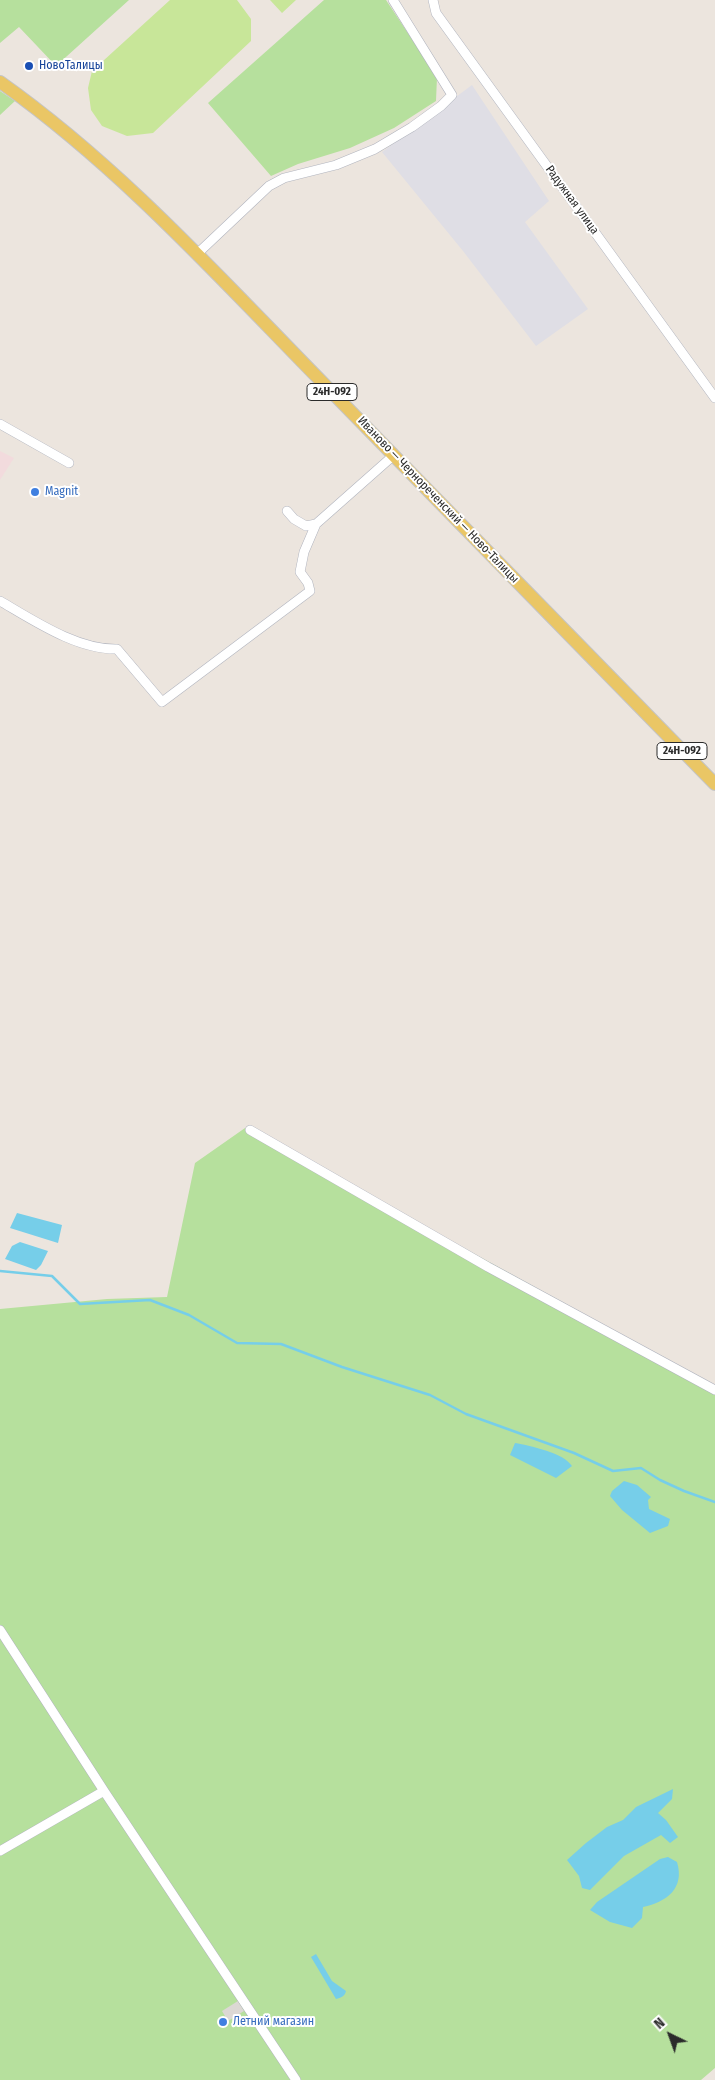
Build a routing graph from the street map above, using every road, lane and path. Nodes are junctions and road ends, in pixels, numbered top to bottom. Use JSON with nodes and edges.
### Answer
{"nodes":[{"id":1,"x":393,"y":0,"type":"edge"},
{"id":2,"x":433,"y":0,"type":"edge"},
{"id":3,"x":0,"y":82,"type":"edge"},
{"id":4,"x":197,"y":254,"type":"junction"},
{"id":5,"x":715,"y":398,"type":"edge"},
{"id":6,"x":0,"y":424,"type":"edge"},
{"id":7,"x":394,"y":455,"type":"junction"},
{"id":8,"x":70,"y":464,"type":"dead end"},
{"id":9,"x":287,"y":512,"type":"dead end"},
{"id":10,"x":316,"y":524,"type":"junction"},
{"id":11,"x":0,"y":601,"type":"edge"},
{"id":12,"x":715,"y":784,"type":"edge"},
{"id":13,"x":250,"y":1130,"type":"dead end"},
{"id":14,"x":715,"y":1390,"type":"edge"},
{"id":15,"x":0,"y":1630,"type":"edge"},
{"id":16,"x":104,"y":1791,"type":"junction"},
{"id":17,"x":0,"y":1851,"type":"edge"},
{"id":18,"x":296,"y":2080,"type":"edge"}],
"edges":[{"from":1,"to":4,"type":"street"},
{"from":2,"to":5,"type":"street","name":"Радужная улица"},
{"from":3,"to":4,"type":"main road","name":"Иваново — Чернореченский — Ново-Талицы","number":"24Н-092"},
{"from":4,"to":7,"type":"main road","name":"Иваново — Чернореченский — Ново-Талицы","number":"24Н-092"},
{"from":6,"to":8,"type":"street"},
{"from":7,"to":10,"type":"street"},
{"from":7,"to":12,"type":"main road","name":"Иваново — Чернореченский — Ново-Талицы","number":"24Н-092"},
{"from":9,"to":10,"type":"street"},
{"from":10,"to":11,"type":"street"},
{"from":13,"to":14,"type":"street"},
{"from":15,"to":16,"type":"street"},
{"from":16,"to":17,"type":"street"},
{"from":16,"to":18,"type":"street"}]}
